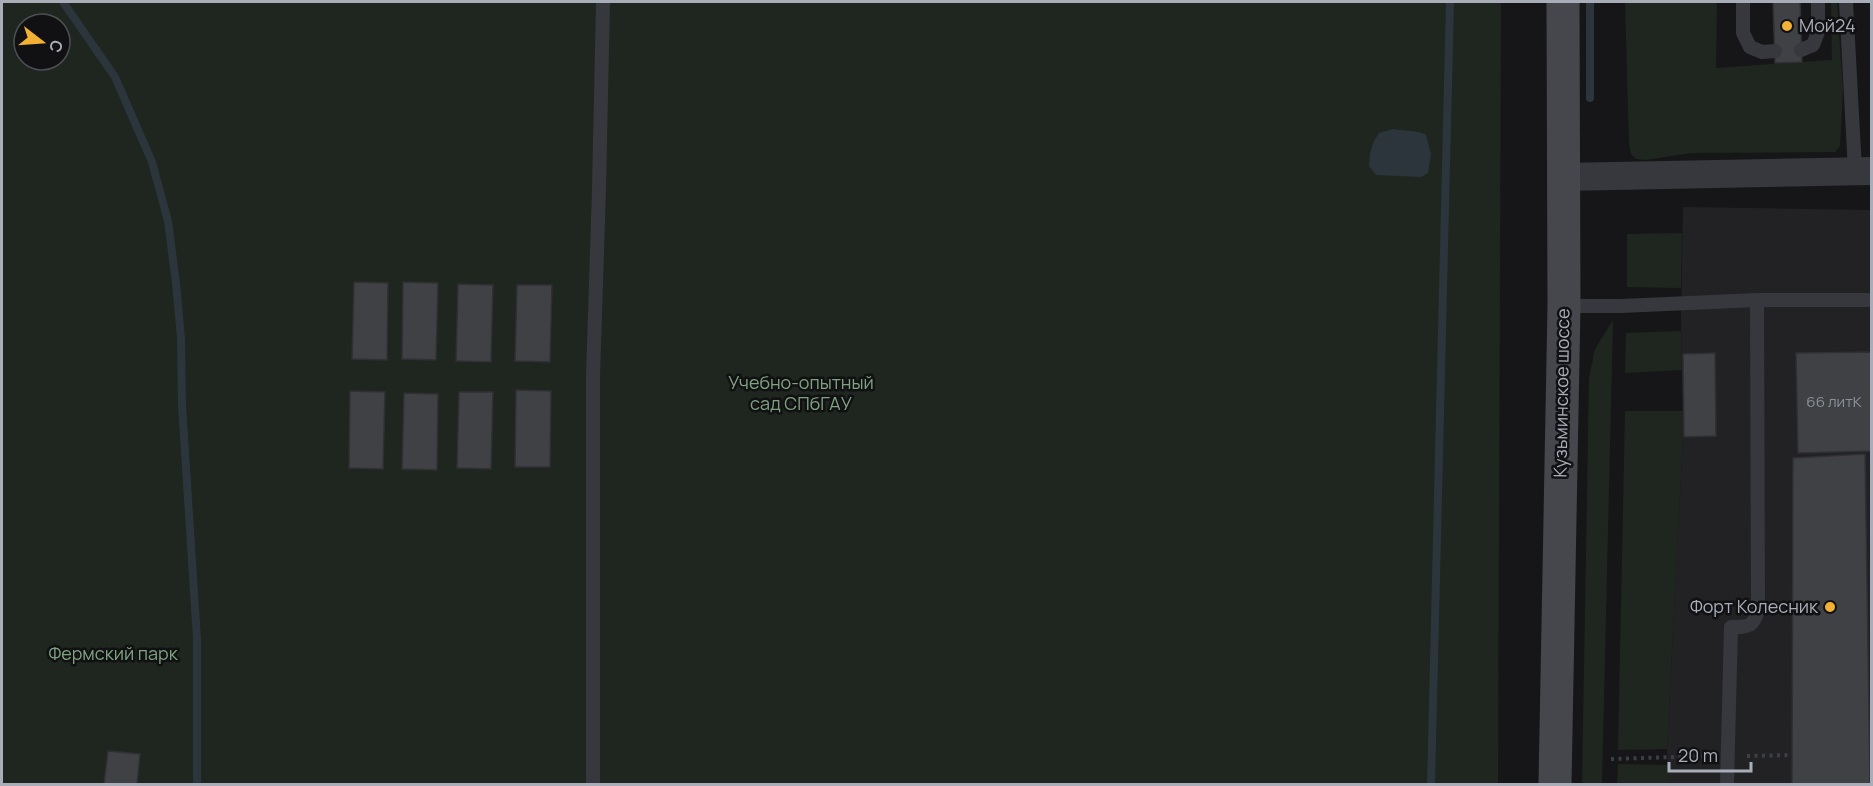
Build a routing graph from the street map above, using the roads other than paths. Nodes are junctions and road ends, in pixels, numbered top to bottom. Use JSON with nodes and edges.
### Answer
{"nodes":[{"id":1,"x":603,"y":2,"type":"edge"},
{"id":2,"x":1563,"y":2,"type":"edge"},
{"id":3,"x":1743,"y":2,"type":"edge"},
{"id":4,"x":1818,"y":2,"type":"edge"},
{"id":5,"x":1846,"y":2,"type":"edge"},
{"id":6,"x":1802,"y":50,"type":"dead end"},
{"id":7,"x":1775,"y":51,"type":"dead end"},
{"id":8,"x":1863,"y":171,"type":"edge"},
{"id":9,"x":1563,"y":177,"type":"junction"},
{"id":10,"x":1757,"y":300,"type":"junction"},
{"id":11,"x":1872,"y":300,"type":"edge"},
{"id":12,"x":1564,"y":306,"type":"junction"},
{"id":13,"x":593,"y":784,"type":"edge"},
{"id":14,"x":1555,"y":784,"type":"edge"},
{"id":15,"x":1727,"y":784,"type":"edge"}],
"edges":[{"from":1,"to":13,"type":"lane"},
{"from":2,"to":9,"type":"main road","name":"Кузьминское шоссе"},
{"from":3,"to":7,"type":"lane"},
{"from":4,"to":6,"type":"lane"},
{"from":5,"to":8,"type":"lane"},
{"from":8,"to":9,"type":"street"},
{"from":9,"to":12,"type":"main road","name":"Кузьминское шоссе"},
{"from":10,"to":11,"type":"lane"},
{"from":10,"to":12,"type":"lane"},
{"from":10,"to":15,"type":"lane"},
{"from":12,"to":14,"type":"main road","name":"Кузьминское шоссе"}]}
